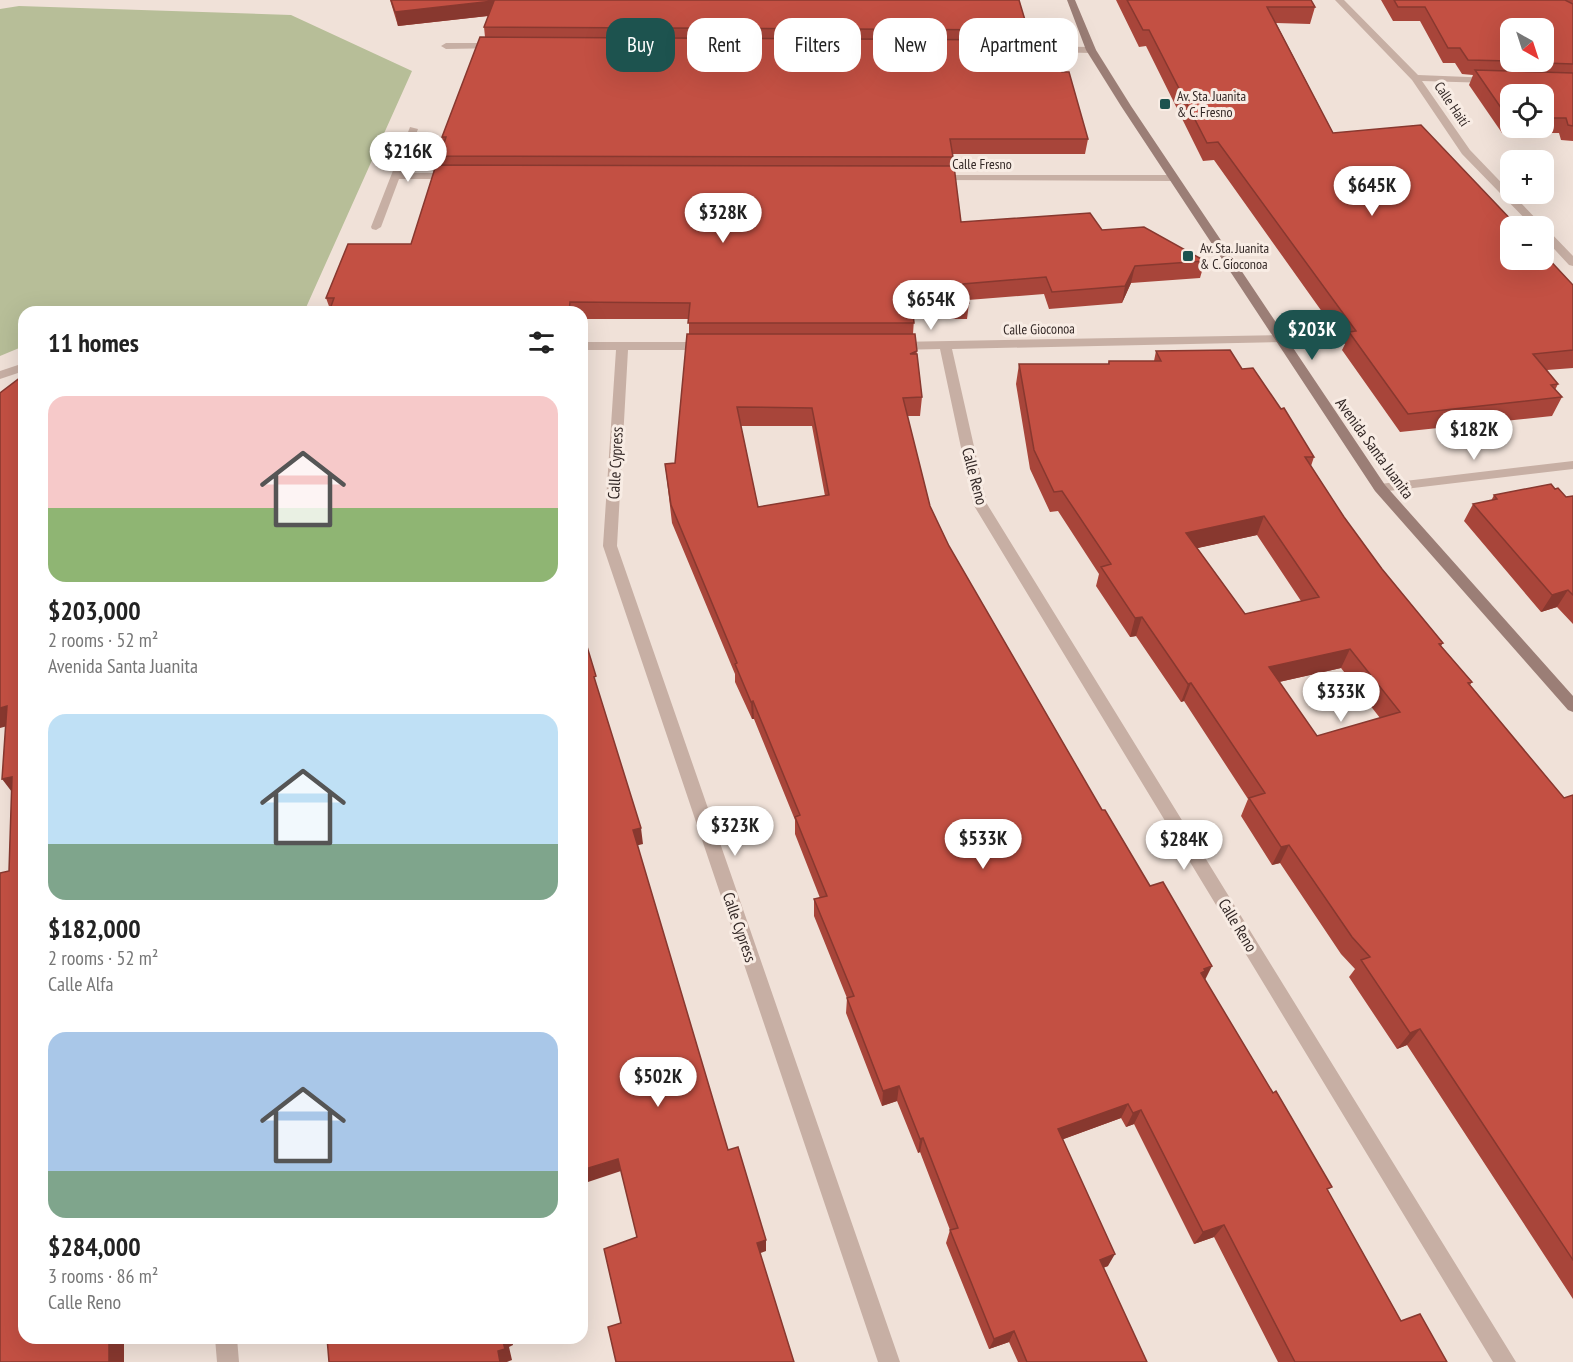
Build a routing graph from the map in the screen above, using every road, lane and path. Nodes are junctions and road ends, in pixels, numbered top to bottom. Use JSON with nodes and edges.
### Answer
{"nodes":[{"id":1,"x":1071,"y":0,"type":"edge"},
{"id":2,"x":1339,"y":0,"type":"edge"},
{"id":3,"x":446,"y":46,"type":"dead end"},
{"id":4,"x":505,"y":46,"type":"edge"},
{"id":5,"x":1078,"y":50,"type":"edge"},
{"id":6,"x":1091,"y":50,"type":"junction"},
{"id":7,"x":1415,"y":78,"type":"junction"},
{"id":8,"x":1505,"y":81,"type":"edge"},
{"id":9,"x":414,"y":129,"type":"dead end"},
{"id":10,"x":396,"y":176,"type":"junction"},
{"id":11,"x":467,"y":176,"type":"edge"},
{"id":12,"x":921,"y":177,"type":"edge"},
{"id":13,"x":1172,"y":178,"type":"junction"},
{"id":14,"x":1528,"y":216,"type":"edge"},
{"id":15,"x":376,"y":227,"type":"dead end"},
{"id":16,"x":1554,"y":243,"type":"edge"},
{"id":17,"x":1573,"y":263,"type":"edge"},
{"id":18,"x":1280,"y":339,"type":"junction"},
{"id":19,"x":588,"y":346,"type":"edge"},
{"id":20,"x":622,"y":346,"type":"junction"},
{"id":21,"x":717,"y":346,"type":"edge"},
{"id":22,"x":885,"y":346,"type":"edge"},
{"id":23,"x":945,"y":346,"type":"junction"},
{"id":24,"x":18,"y":369,"type":"edge"},
{"id":25,"x":0,"y":375,"type":"edge"},
{"id":26,"x":1573,"y":465,"type":"edge"},
{"id":27,"x":1380,"y":488,"type":"junction"},
{"id":28,"x":1573,"y":706,"type":"edge"},
{"id":29,"x":226,"y":1344,"type":"edge"},
{"id":30,"x":228,"y":1362,"type":"edge"},
{"id":31,"x":889,"y":1362,"type":"edge"},
{"id":32,"x":1505,"y":1362,"type":"edge"}],
"edges":[{"from":1,"to":6,"type":"street","name":"Avenida Santa Juanita"},
{"from":2,"to":7,"type":"street","name":"Calle Haití"},
{"from":3,"to":4,"type":"street"},
{"from":5,"to":6,"type":"street"},
{"from":6,"to":13,"type":"street","name":"Avenida Santa Juanita"},
{"from":7,"to":8,"type":"street"},
{"from":7,"to":14,"type":"street","name":"Calle Haití"},
{"from":9,"to":10,"type":"street"},
{"from":10,"to":11,"type":"street"},
{"from":10,"to":15,"type":"street"},
{"from":12,"to":13,"type":"street","name":"Calle Fresno"},
{"from":13,"to":18,"type":"street","name":"Avenida Santa Juanita"},
{"from":16,"to":17,"type":"street"},
{"from":18,"to":23,"type":"street","name":"Calle Gioconoa"},
{"from":18,"to":27,"type":"street","name":"Avenida Santa Juanita"},
{"from":19,"to":20,"type":"street"},
{"from":20,"to":21,"type":"street"},
{"from":20,"to":31,"type":"street","name":"Calle Cypress"},
{"from":22,"to":23,"type":"street","name":"Calle Gioconoa"},
{"from":23,"to":32,"type":"street","name":"Calle Reno"},
{"from":24,"to":25,"type":"street"},
{"from":26,"to":27,"type":"street"},
{"from":27,"to":28,"type":"street","name":"Avenida Santa Juanita"},
{"from":29,"to":30,"type":"street"}]}
